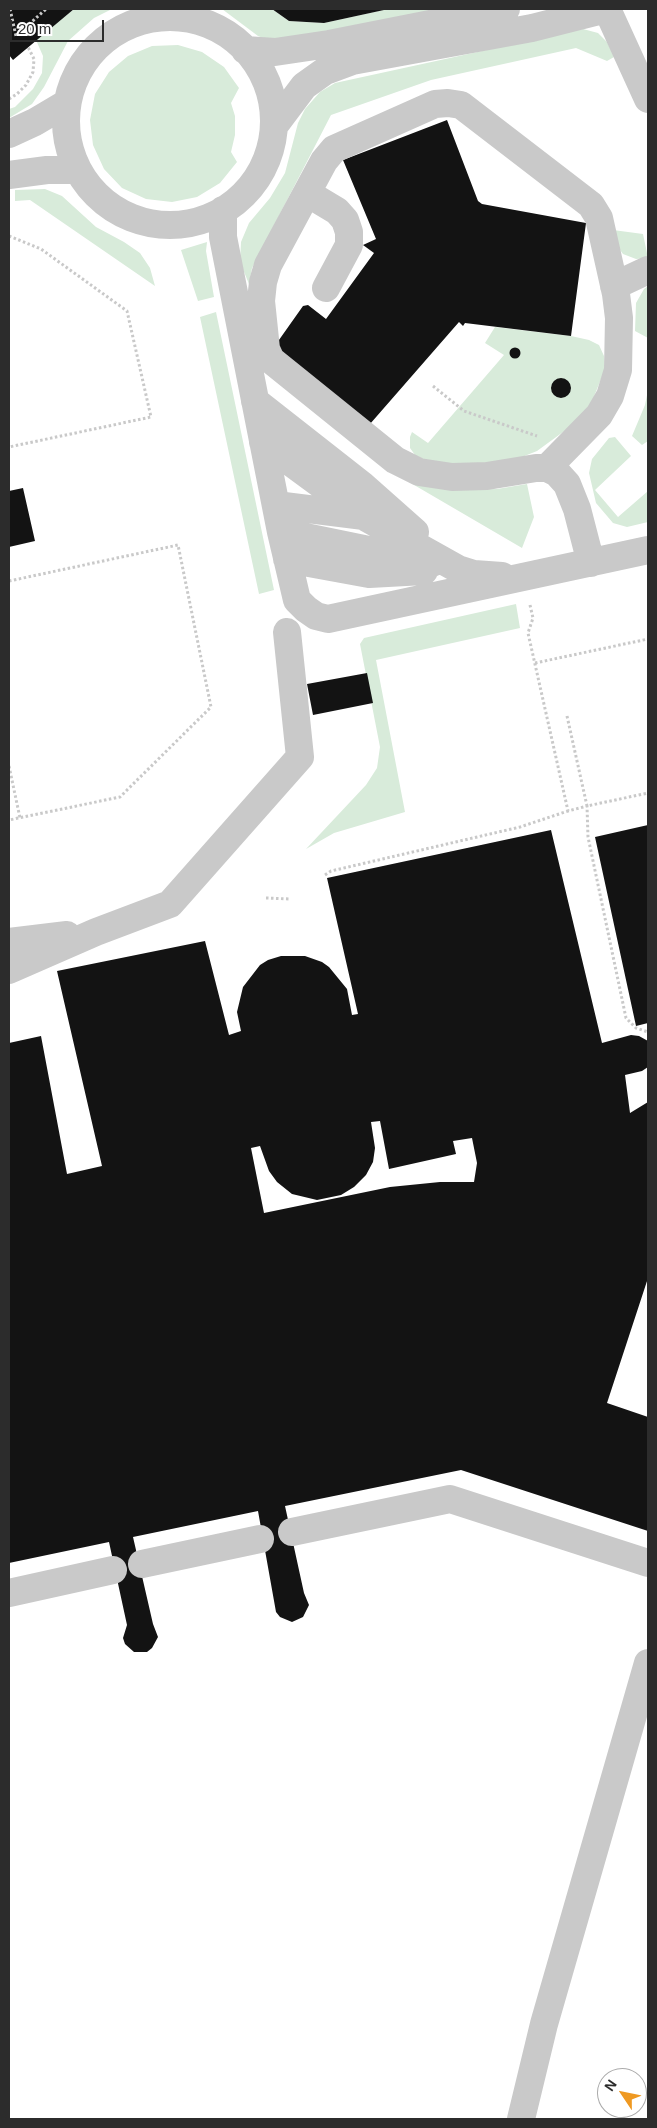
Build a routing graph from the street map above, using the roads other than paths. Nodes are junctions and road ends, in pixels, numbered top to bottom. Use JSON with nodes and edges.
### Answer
{"nodes":[{"id":1,"x":506,"y":9,"type":"edge"},
{"id":2,"x":607,"y":9,"type":"edge"},
{"id":3,"x":245,"y":50,"type":"junction"},
{"id":4,"x":648,"y":100,"type":"edge"},
{"id":5,"x":67,"y":103,"type":"junction"},
{"id":6,"x":274,"y":126,"type":"junction"},
{"id":7,"x":9,"y":134,"type":"edge"},
{"id":8,"x":78,"y":170,"type":"junction"},
{"id":9,"x":9,"y":175,"type":"edge"},
{"id":10,"x":307,"y":193,"type":"junction"},
{"id":11,"x":223,"y":210,"type":"junction"},
{"id":12,"x":648,"y":270,"type":"edge"},
{"id":13,"x":614,"y":286,"type":"junction"},
{"id":14,"x":326,"y":288,"type":"dead end"},
{"id":15,"x":255,"y":401,"type":"junction"},
{"id":16,"x":263,"y":442,"type":"junction"},
{"id":17,"x":547,"y":468,"type":"junction"},
{"id":18,"x":276,"y":505,"type":"junction"},
{"id":19,"x":365,"y":517,"type":"junction"},
{"id":20,"x":282,"y":532,"type":"junction"},
{"id":21,"x":648,"y":550,"type":"edge"},
{"id":22,"x":288,"y":559,"type":"junction"},
{"id":23,"x":591,"y":563,"type":"junction"},
{"id":24,"x":458,"y":569,"type":"junction"},
{"id":25,"x":523,"y":578,"type":"junction"},
{"id":26,"x":287,"y":632,"type":"dead end"},
{"id":27,"x":96,"y":932,"type":"junction"},
{"id":28,"x":9,"y":942,"type":"edge"},
{"id":29,"x":9,"y":970,"type":"edge"},
{"id":30,"x":292,"y":1532,"type":"dead end"},
{"id":31,"x":260,"y":1539,"type":"dead end"},
{"id":32,"x":648,"y":1563,"type":"edge"},
{"id":33,"x":142,"y":1564,"type":"dead end"},
{"id":34,"x":113,"y":1570,"type":"dead end"},
{"id":35,"x":9,"y":1593,"type":"edge"},
{"id":36,"x":648,"y":1664,"type":"edge"},
{"id":37,"x":521,"y":2119,"type":"edge"}],
"edges":[{"from":1,"to":3,"type":"street"},
{"from":2,"to":4,"type":"street"},
{"from":2,"to":6,"type":"street"},
{"from":3,"to":5,"type":"street"},
{"from":3,"to":6,"type":"street"},
{"from":5,"to":7,"type":"street"},
{"from":5,"to":8,"type":"street"},
{"from":6,"to":11,"type":"street"},
{"from":8,"to":9,"type":"street"},
{"from":8,"to":11,"type":"street"},
{"from":10,"to":13,"type":"street"},
{"from":10,"to":14,"type":"street"},
{"from":10,"to":17,"type":"street"},
{"from":11,"to":15,"type":"street"},
{"from":12,"to":13,"type":"street"},
{"from":13,"to":17,"type":"street"},
{"from":15,"to":16,"type":"street"},
{"from":15,"to":24,"type":"street"},
{"from":16,"to":18,"type":"street"},
{"from":16,"to":19,"type":"street"},
{"from":17,"to":23,"type":"street"},
{"from":18,"to":19,"type":"street"},
{"from":18,"to":20,"type":"street"},
{"from":19,"to":24,"type":"street"},
{"from":20,"to":22,"type":"street"},
{"from":20,"to":24,"type":"street"},
{"from":21,"to":23,"type":"street"},
{"from":22,"to":24,"type":"street"},
{"from":22,"to":25,"type":"street"},
{"from":23,"to":25,"type":"street"},
{"from":24,"to":25,"type":"street"},
{"from":26,"to":27,"type":"street"},
{"from":27,"to":28,"type":"street"},
{"from":27,"to":29,"type":"street"},
{"from":30,"to":32,"type":"street"},
{"from":31,"to":33,"type":"street"},
{"from":34,"to":35,"type":"street"},
{"from":36,"to":37,"type":"street"}]}
